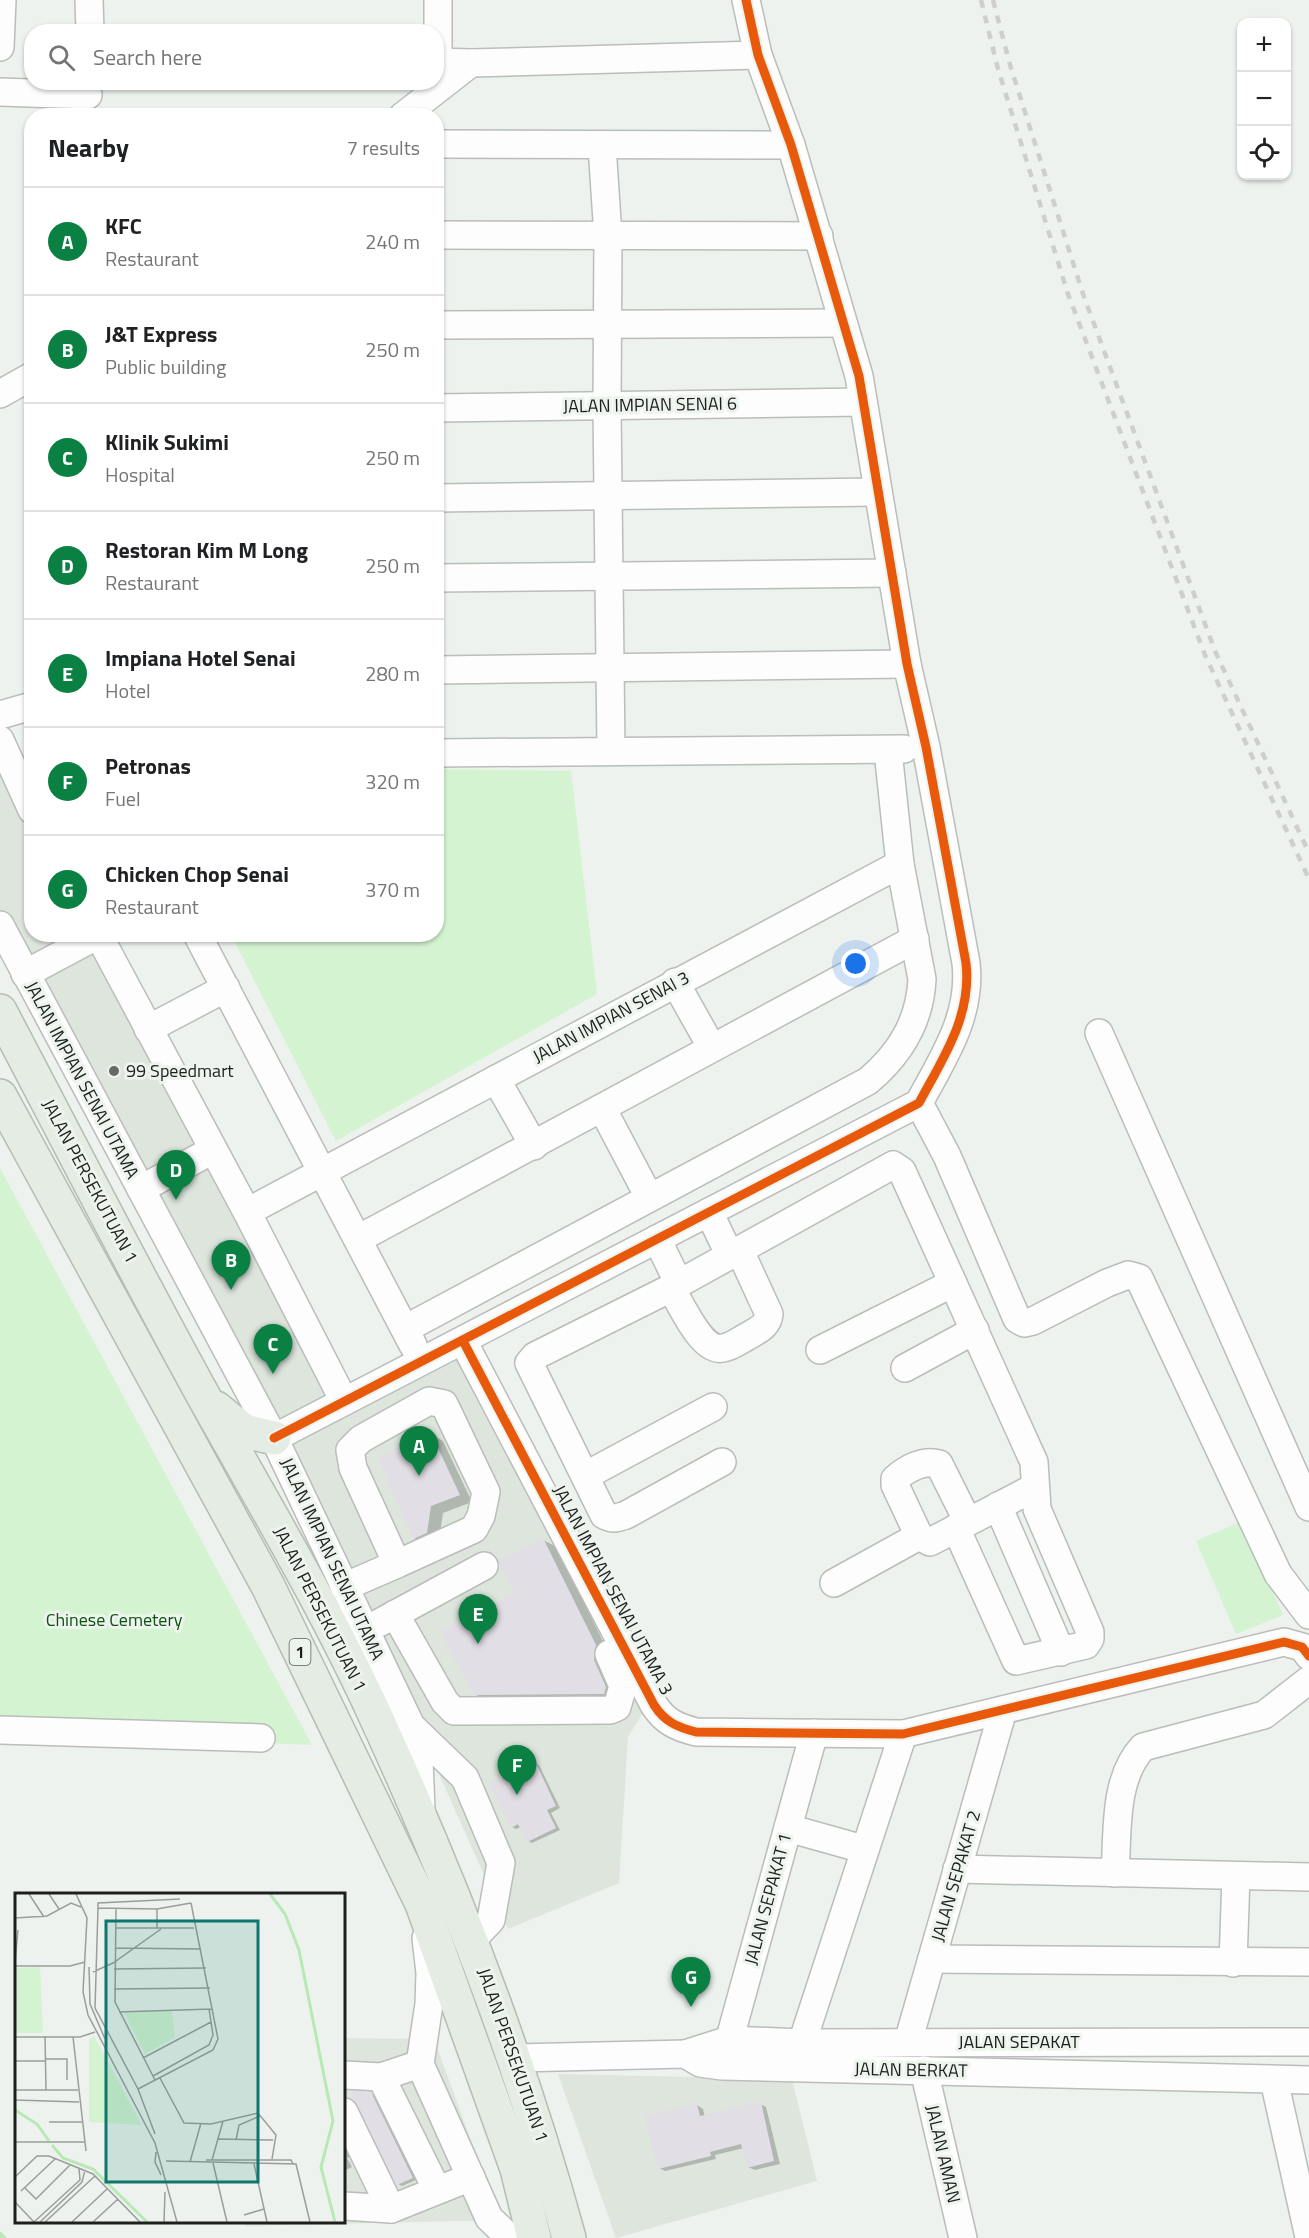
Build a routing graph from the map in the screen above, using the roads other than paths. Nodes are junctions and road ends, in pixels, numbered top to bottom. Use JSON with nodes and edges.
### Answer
{"nodes":[{"id":1,"x":2,"y":0,"type":"edge"},
{"id":2,"x":89,"y":0,"type":"edge"},
{"id":3,"x":438,"y":0,"type":"edge"},
{"id":4,"x":746,"y":0,"type":"edge"},
{"id":5,"x":90,"y":24,"type":"edge"},
{"id":6,"x":438,"y":24,"type":"edge"},
{"id":7,"x":0,"y":47,"type":"edge"},
{"id":8,"x":758,"y":55,"type":"junction"},
{"id":9,"x":444,"y":62,"type":"edge"},
{"id":10,"x":471,"y":63,"type":"junction"},
{"id":11,"x":444,"y":84,"type":"edge"},
{"id":12,"x":436,"y":90,"type":"edge"},
{"id":13,"x":0,"y":92,"type":"edge"},
{"id":14,"x":88,"y":98,"type":"edge"},
{"id":15,"x":413,"y":108,"type":"edge"},
{"id":16,"x":444,"y":144,"type":"edge"},
{"id":17,"x":791,"y":145,"type":"junction"},
{"id":18,"x":602,"y":146,"type":"junction"},
{"id":19,"x":444,"y":235,"type":"edge"},
{"id":20,"x":608,"y":236,"type":"junction"},
{"id":21,"x":819,"y":236,"type":"junction"},
{"id":22,"x":606,"y":322,"type":"junction"},
{"id":23,"x":843,"y":323,"type":"junction"},
{"id":24,"x":444,"y":325,"type":"edge"},
{"id":25,"x":24,"y":380,"type":"edge"},
{"id":26,"x":0,"y":394,"type":"edge"},
{"id":27,"x":863,"y":402,"type":"junction"},
{"id":28,"x":606,"y":407,"type":"junction"},
{"id":29,"x":444,"y":408,"type":"edge"},
{"id":30,"x":878,"y":492,"type":"junction"},
{"id":31,"x":608,"y":495,"type":"junction"},
{"id":32,"x":444,"y":498,"type":"edge"},
{"id":33,"x":892,"y":573,"type":"junction"},
{"id":34,"x":609,"y":577,"type":"junction"},
{"id":35,"x":444,"y":578,"type":"edge"},
{"id":36,"x":907,"y":664,"type":"junction"},
{"id":37,"x":444,"y":669,"type":"edge"},
{"id":38,"x":610,"y":669,"type":"junction"},
{"id":39,"x":24,"y":708,"type":"edge"},
{"id":40,"x":0,"y":715,"type":"edge"},
{"id":41,"x":0,"y":740,"type":"edge"},
{"id":42,"x":926,"y":747,"type":"junction"},
{"id":43,"x":611,"y":751,"type":"junction"},
{"id":44,"x":888,"y":751,"type":"junction"},
{"id":45,"x":444,"y":753,"type":"edge"},
{"id":46,"x":24,"y":792,"type":"edge"},
{"id":47,"x":900,"y":864,"type":"junction"},
{"id":48,"x":0,"y":925,"type":"edge"},
{"id":49,"x":915,"y":939,"type":"junction"},
{"id":50,"x":85,"y":942,"type":"edge"},
{"id":51,"x":102,"y":942,"type":"edge"},
{"id":52,"x":201,"y":942,"type":"edge"},
{"id":53,"x":25,"y":974,"type":"junction"},
{"id":54,"x":675,"y":982,"type":"junction"},
{"id":55,"x":226,"y":988,"type":"junction"},
{"id":56,"x":0,"y":1011,"type":"edge"},
{"id":57,"x":148,"y":1029,"type":"junction"},
{"id":58,"x":1099,"y":1033,"type":"dead end"},
{"id":59,"x":712,"y":1048,"type":"junction"},
{"id":60,"x":496,"y":1079,"type":"junction"},
{"id":61,"x":0,"y":1096,"type":"edge"},
{"id":62,"x":919,"y":1103,"type":"junction"},
{"id":63,"x":602,"y":1108,"type":"junction"},
{"id":64,"x":534,"y":1146,"type":"junction"},
{"id":65,"x":212,"y":1151,"type":"junction"},
{"id":66,"x":322,"y":1171,"type":"junction"},
{"id":67,"x":141,"y":1190,"type":"junction"},
{"id":68,"x":649,"y":1197,"type":"junction"},
{"id":69,"x":247,"y":1212,"type":"junction"},
{"id":70,"x":709,"y":1212,"type":"junction"},
{"id":71,"x":358,"y":1239,"type":"junction"},
{"id":72,"x":657,"y":1239,"type":"junction"},
{"id":73,"x":735,"y":1254,"type":"junction"},
{"id":74,"x":953,"y":1283,"type":"junction"},
{"id":75,"x":675,"y":1286,"type":"junction"},
{"id":76,"x":405,"y":1329,"type":"junction"},
{"id":77,"x":975,"y":1330,"type":"junction"},
{"id":78,"x":463,"y":1341,"type":"junction"},
{"id":79,"x":820,"y":1350,"type":"dead end"},
{"id":80,"x":422,"y":1362,"type":"junction"},
{"id":81,"x":905,"y":1368,"type":"dead end"},
{"id":82,"x":204,"y":1396,"type":"junction"},
{"id":83,"x":344,"y":1401,"type":"junction"},
{"id":84,"x":713,"y":1407,"type":"dead end"},
{"id":85,"x":274,"y":1438,"type":"junction"},
{"id":86,"x":722,"y":1462,"type":"dead end"},
{"id":87,"x":585,"y":1476,"type":"junction"},
{"id":88,"x":1035,"y":1487,"type":"junction"},
{"id":89,"x":998,"y":1506,"type":"junction"},
{"id":90,"x":1309,"y":1507,"type":"edge"},
{"id":91,"x":962,"y":1525,"type":"junction"},
{"id":92,"x":549,"y":1536,"type":"dead end"},
{"id":93,"x":920,"y":1536,"type":"junction"},
{"id":94,"x":397,"y":1564,"type":"junction"},
{"id":95,"x":484,"y":1566,"type":"dead end"},
{"id":96,"x":834,"y":1583,"type":"dead end"},
{"id":97,"x":344,"y":1587,"type":"junction"},
{"id":98,"x":396,"y":1614,"type":"junction"},
{"id":99,"x":1309,"y":1615,"type":"edge"},
{"id":100,"x":601,"y":1619,"type":"junction"},
{"id":101,"x":365,"y":1630,"type":"junction"},
{"id":102,"x":1061,"y":1652,"type":"junction"},
{"id":103,"x":1309,"y":1656,"type":"edge"},
{"id":104,"x":1309,"y":1680,"type":"edge"},
{"id":105,"x":1003,"y":1710,"type":"junction"},
{"id":106,"x":411,"y":1726,"type":"junction"},
{"id":107,"x":0,"y":1730,"type":"edge"},
{"id":108,"x":814,"y":1733,"type":"junction"},
{"id":109,"x":903,"y":1734,"type":"junction"},
{"id":110,"x":261,"y":1738,"type":"dead end"},
{"id":111,"x":422,"y":1824,"type":"junction"},
{"id":112,"x":788,"y":1828,"type":"junction"},
{"id":113,"x":863,"y":1850,"type":"junction"},
{"id":114,"x":957,"y":1869,"type":"junction"},
{"id":115,"x":1115,"y":1873,"type":"junction"},
{"id":116,"x":1236,"y":1876,"type":"junction"},
{"id":117,"x":1309,"y":1877,"type":"edge"},
{"id":118,"x":422,"y":1905,"type":"junction"},
{"id":119,"x":472,"y":1940,"type":"junction"},
{"id":120,"x":932,"y":1959,"type":"junction"},
{"id":121,"x":1309,"y":1962,"type":"edge"},
{"id":122,"x":1233,"y":1963,"type":"junction"},
{"id":123,"x":729,"y":2040,"type":"junction"},
{"id":124,"x":908,"y":2042,"type":"junction"},
{"id":125,"x":1309,"y":2042,"type":"edge"},
{"id":126,"x":802,"y":2043,"type":"junction"},
{"id":127,"x":686,"y":2054,"type":"junction"},
{"id":128,"x":516,"y":2058,"type":"junction"},
{"id":129,"x":420,"y":2064,"type":"junction"},
{"id":130,"x":722,"y":2066,"type":"junction"},
{"id":131,"x":924,"y":2070,"type":"junction"},
{"id":132,"x":345,"y":2075,"type":"edge"},
{"id":133,"x":381,"y":2077,"type":"junction"},
{"id":134,"x":1274,"y":2080,"type":"junction"},
{"id":135,"x":1309,"y":2080,"type":"edge"},
{"id":136,"x":345,"y":2114,"type":"edge"},
{"id":137,"x":471,"y":2177,"type":"junction"},
{"id":138,"x":437,"y":2190,"type":"junction"},
{"id":139,"x":345,"y":2206,"type":"edge"},
{"id":140,"x":391,"y":2209,"type":"junction"},
{"id":141,"x":491,"y":2228,"type":"edge"},
{"id":142,"x":1309,"y":2237,"type":"edge"},
{"id":143,"x":510,"y":2238,"type":"edge"},
{"id":144,"x":534,"y":2238,"type":"edge"},
{"id":145,"x":569,"y":2238,"type":"edge"},
{"id":146,"x":963,"y":2238,"type":"edge"}],
"edges":[{"from":1,"to":7,"type":"street"},
{"from":2,"to":5,"type":"street"},
{"from":3,"to":6,"type":"street"},
{"from":4,"to":8,"type":"street"},
{"from":8,"to":10,"type":"street"},
{"from":8,"to":17,"type":"street"},
{"from":9,"to":10,"type":"street"},
{"from":10,"to":11,"type":"street"},
{"from":12,"to":15,"type":"street"},
{"from":13,"to":14,"type":"street"},
{"from":16,"to":18,"type":"street"},
{"from":17,"to":18,"type":"street"},
{"from":17,"to":21,"type":"street"},
{"from":18,"to":20,"type":"street"},
{"from":19,"to":20,"type":"street"},
{"from":20,"to":21,"type":"street"},
{"from":20,"to":22,"type":"street"},
{"from":21,"to":23,"type":"street"},
{"from":22,"to":23,"type":"street"},
{"from":22,"to":24,"type":"street"},
{"from":22,"to":28,"type":"street"},
{"from":23,"to":27,"type":"street"},
{"from":25,"to":26,"type":"street"},
{"from":27,"to":28,"type":"street","name":"JALAN IMPIAN SENAI 6"},
{"from":27,"to":30,"type":"street"},
{"from":28,"to":29,"type":"street","name":"JALAN IMPIAN SENAI 6"},
{"from":28,"to":31,"type":"street"},
{"from":30,"to":31,"type":"street"},
{"from":30,"to":33,"type":"street"},
{"from":31,"to":32,"type":"street"},
{"from":31,"to":34,"type":"street"},
{"from":33,"to":34,"type":"street"},
{"from":33,"to":36,"type":"street"},
{"from":34,"to":35,"type":"street"},
{"from":34,"to":38,"type":"street"},
{"from":36,"to":38,"type":"street"},
{"from":36,"to":42,"type":"street"},
{"from":37,"to":38,"type":"street"},
{"from":38,"to":43,"type":"street"},
{"from":39,"to":40,"type":"street"},
{"from":41,"to":46,"type":"street"},
{"from":42,"to":44,"type":"street"},
{"from":42,"to":62,"type":"street"},
{"from":43,"to":44,"type":"street"},
{"from":43,"to":45,"type":"street"},
{"from":44,"to":47,"type":"street"},
{"from":47,"to":49,"type":"street"},
{"from":47,"to":54,"type":"street","name":"JALAN IMPIAN SENAI 3"},
{"from":48,"to":53,"type":"street","name":"JALAN IMPIAN SENAI UTAMA"},
{"from":49,"to":59,"type":"street"},
{"from":49,"to":68,"type":"street"},
{"from":50,"to":53,"type":"street"},
{"from":51,"to":57,"type":"street"},
{"from":52,"to":55,"type":"street"},
{"from":53,"to":67,"type":"street","name":"JALAN IMPIAN SENAI UTAMA"},
{"from":54,"to":59,"type":"street"},
{"from":54,"to":60,"type":"street","name":"JALAN IMPIAN SENAI 3"},
{"from":55,"to":57,"type":"street"},
{"from":55,"to":66,"type":"street"},
{"from":56,"to":82,"type":"highway","name":"JALAN PERSEKUTUAN 1","number":"1"},
{"from":57,"to":65,"type":"street"},
{"from":58,"to":90,"type":"street"},
{"from":59,"to":63,"type":"street"},
{"from":60,"to":64,"type":"street"},
{"from":60,"to":66,"type":"street","name":"JALAN IMPIAN SENAI 3"},
{"from":61,"to":118,"type":"highway","name":"JALAN PERSEKUTUAN 1","number":"1"},
{"from":62,"to":70,"type":"street"},
{"from":62,"to":99,"type":"street"},
{"from":63,"to":64,"type":"street"},
{"from":63,"to":68,"type":"street"},
{"from":64,"to":71,"type":"street"},
{"from":65,"to":67,"type":"street"},
{"from":65,"to":69,"type":"street"},
{"from":66,"to":69,"type":"street","name":"JALAN IMPIAN SENAI 3"},
{"from":66,"to":71,"type":"street"},
{"from":67,"to":85,"type":"street","name":"JALAN IMPIAN SENAI UTAMA"},
{"from":68,"to":76,"type":"street"},
{"from":69,"to":83,"type":"street"},
{"from":70,"to":72,"type":"street"},
{"from":70,"to":73,"type":"street"},
{"from":71,"to":76,"type":"street"},
{"from":72,"to":75,"type":"street"},
{"from":72,"to":78,"type":"street"},
{"from":73,"to":74,"type":"street"},
{"from":73,"to":75,"type":"street"},
{"from":73,"to":75,"type":"street"},
{"from":74,"to":77,"type":"street"},
{"from":74,"to":79,"type":"street"},
{"from":75,"to":87,"type":"street"},
{"from":76,"to":80,"type":"street"},
{"from":77,"to":81,"type":"street"},
{"from":77,"to":88,"type":"street"},
{"from":78,"to":80,"type":"street"},
{"from":78,"to":100,"type":"street","name":"JALAN IMPIAN SENAI UTAMA 3"},
{"from":80,"to":83,"type":"street"},
{"from":82,"to":85,"type":"highway"},
{"from":82,"to":111,"type":"highway","name":"JALAN PERSEKUTUAN 1","number":"1"},
{"from":83,"to":85,"type":"street"},
{"from":84,"to":87,"type":"street"},
{"from":85,"to":97,"type":"street","name":"JALAN IMPIAN SENAI UTAMA"},
{"from":86,"to":87,"type":"street"},
{"from":88,"to":89,"type":"street"},
{"from":88,"to":102,"type":"street"},
{"from":89,"to":91,"type":"street"},
{"from":89,"to":102,"type":"street"},
{"from":91,"to":93,"type":"street"},
{"from":91,"to":93,"type":"street"},
{"from":91,"to":102,"type":"street"},
{"from":92,"to":100,"type":"street"},
{"from":93,"to":96,"type":"street"},
{"from":94,"to":94,"type":"street"},
{"from":94,"to":97,"type":"street"},
{"from":95,"to":98,"type":"street"},
{"from":97,"to":101,"type":"street","name":"JALAN IMPIAN SENAI UTAMA"},
{"from":98,"to":100,"type":"street"},
{"from":98,"to":101,"type":"street"},
{"from":100,"to":108,"type":"street","name":"JALAN IMPIAN SENAI UTAMA 3"},
{"from":101,"to":106,"type":"street","name":"JALAN IMPIAN SENAI UTAMA"},
{"from":103,"to":105,"type":"street","name":"JALAN IMPIAN SENAI UTAMA 3"},
{"from":104,"to":115,"type":"street"},
{"from":105,"to":109,"type":"street","name":"JALAN IMPIAN SENAI UTAMA 3"},
{"from":105,"to":114,"type":"street","name":"JALAN SEPAKAT 2"},
{"from":106,"to":111,"type":"street","name":"JALAN IMPIAN SENAI UTAMA"},
{"from":106,"to":119,"type":"street"},
{"from":107,"to":110,"type":"street"},
{"from":108,"to":109,"type":"street","name":"JALAN IMPIAN SENAI UTAMA 3"},
{"from":108,"to":112,"type":"street","name":"JALAN SEPAKAT 1"},
{"from":109,"to":113,"type":"street"},
{"from":111,"to":119,"type":"highway","name":"JALAN PERSEKUTUAN 1","number":"1"},
{"from":112,"to":113,"type":"street"},
{"from":112,"to":123,"type":"street","name":"JALAN SEPAKAT 1"},
{"from":113,"to":126,"type":"street"},
{"from":114,"to":115,"type":"street"},
{"from":114,"to":120,"type":"street","name":"JALAN SEPAKAT 2"},
{"from":115,"to":116,"type":"street"},
{"from":116,"to":117,"type":"street"},
{"from":116,"to":122,"type":"street"},
{"from":118,"to":129,"type":"street"},
{"from":118,"to":144,"type":"highway","name":"JALAN PERSEKUTUAN 1","number":"1"},
{"from":119,"to":128,"type":"highway","name":"JALAN PERSEKUTUAN 1","number":"1"},
{"from":120,"to":122,"type":"street"},
{"from":120,"to":124,"type":"street","name":"JALAN SEPAKAT 2"},
{"from":121,"to":122,"type":"street"},
{"from":123,"to":126,"type":"street","name":"JALAN SEPAKAT"},
{"from":123,"to":127,"type":"street"},
{"from":123,"to":130,"type":"street","name":"JALAN SEPAKAT 1"},
{"from":124,"to":125,"type":"street","name":"JALAN SEPAKAT"},
{"from":124,"to":126,"type":"street","name":"JALAN SEPAKAT"},
{"from":127,"to":128,"type":"street","name":"JALAN BERKAT"},
{"from":127,"to":130,"type":"street","name":"JALAN BERKAT"},
{"from":128,"to":145,"type":"highway","name":"JALAN PERSEKUTUAN 1","number":"1"},
{"from":129,"to":133,"type":"street"},
{"from":129,"to":137,"type":"street"},
{"from":130,"to":131,"type":"street","name":"JALAN BERKAT"},
{"from":131,"to":134,"type":"street","name":"JALAN BERKAT"},
{"from":131,"to":146,"type":"street","name":"JALAN AMAN"},
{"from":132,"to":133,"type":"street"},
{"from":133,"to":138,"type":"street"},
{"from":134,"to":135,"type":"street","name":"JALAN BERKAT"},
{"from":134,"to":142,"type":"street"},
{"from":136,"to":140,"type":"street"},
{"from":137,"to":138,"type":"street"},
{"from":137,"to":141,"type":"street"},
{"from":138,"to":140,"type":"street"},
{"from":139,"to":140,"type":"street"},
{"from":141,"to":143,"type":"street"}]}
